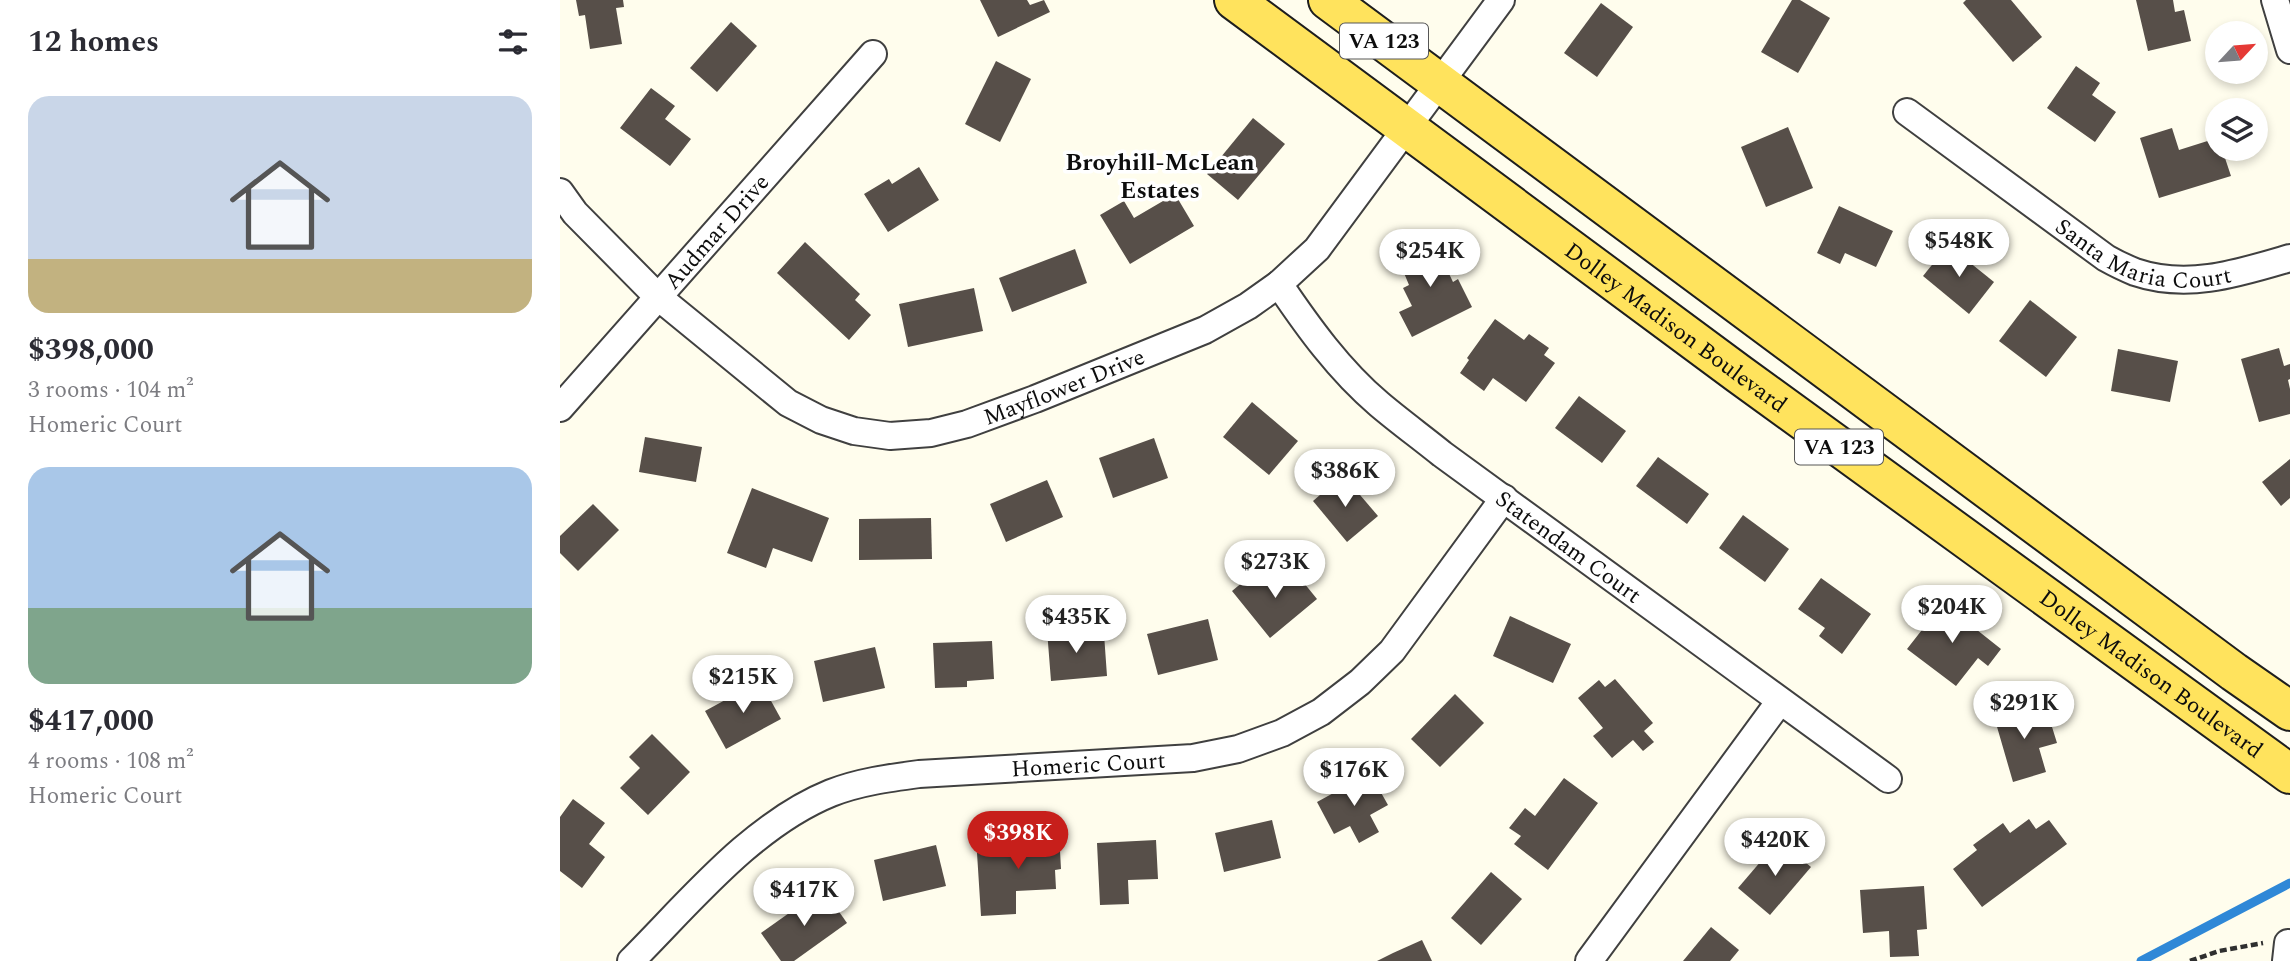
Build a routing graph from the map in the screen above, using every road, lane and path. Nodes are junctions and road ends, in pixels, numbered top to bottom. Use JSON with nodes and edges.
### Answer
{"nodes":[{"id":1,"x":1234,"y":0,"type":"edge"},
{"id":2,"x":1328,"y":0,"type":"edge"},
{"id":3,"x":1501,"y":0,"type":"edge"},
{"id":4,"x":2276,"y":0,"type":"edge"},
{"id":5,"x":2290,"y":50,"type":"edge"},
{"id":6,"x":873,"y":54,"type":"dead end"},
{"id":7,"x":1440,"y":82,"type":"junction"},
{"id":8,"x":1907,"y":112,"type":"dead end"},
{"id":9,"x":1406,"y":128,"type":"junction"},
{"id":10,"x":560,"y":192,"type":"edge"},
{"id":11,"x":2290,"y":258,"type":"edge"},
{"id":12,"x":1279,"y":284,"type":"junction"},
{"id":13,"x":657,"y":296,"type":"junction"},
{"id":14,"x":560,"y":408,"type":"edge"},
{"id":15,"x":1504,"y":498,"type":"junction"},
{"id":16,"x":1780,"y":701,"type":"junction"},
{"id":17,"x":2290,"y":711,"type":"edge"},
{"id":18,"x":2290,"y":774,"type":"edge"},
{"id":19,"x":1888,"y":779,"type":"dead end"},
{"id":20,"x":2287,"y":952,"type":"edge"},
{"id":21,"x":631,"y":961,"type":"edge"},
{"id":22,"x":1588,"y":961,"type":"edge"},
{"id":23,"x":2190,"y":961,"type":"edge"}],
"edges":[{"from":1,"to":9,"type":"main road","name":"Dolley Madison Boulevard","number":"VA 123"},
{"from":2,"to":7,"type":"main road","number":"VA 123"},
{"from":3,"to":7,"type":"street","name":"Mayflower Drive"},
{"from":4,"to":5,"type":"street"},
{"from":6,"to":13,"type":"street","name":"Audmar Drive"},
{"from":7,"to":9,"type":"street","name":"Mayflower Drive"},
{"from":7,"to":17,"type":"main road","number":"VA 123"},
{"from":8,"to":11,"type":"street","name":"Santa Maria Court"},
{"from":9,"to":12,"type":"street","name":"Mayflower Drive"},
{"from":9,"to":18,"type":"main road","name":"Dolley Madison Boulevard","number":"VA 123"},
{"from":10,"to":13,"type":"street","name":"Mayflower Drive"},
{"from":12,"to":13,"type":"street","name":"Mayflower Drive"},
{"from":12,"to":15,"type":"street","name":"Statendam Court"},
{"from":13,"to":14,"type":"street","name":"Audmar Drive"},
{"from":15,"to":16,"type":"street","name":"Statendam Court"},
{"from":15,"to":21,"type":"street","name":"Homeric Court"},
{"from":16,"to":19,"type":"street","name":"Statendam Court"},
{"from":16,"to":22,"type":"street"},
{"from":20,"to":23,"type":"path"}]}
